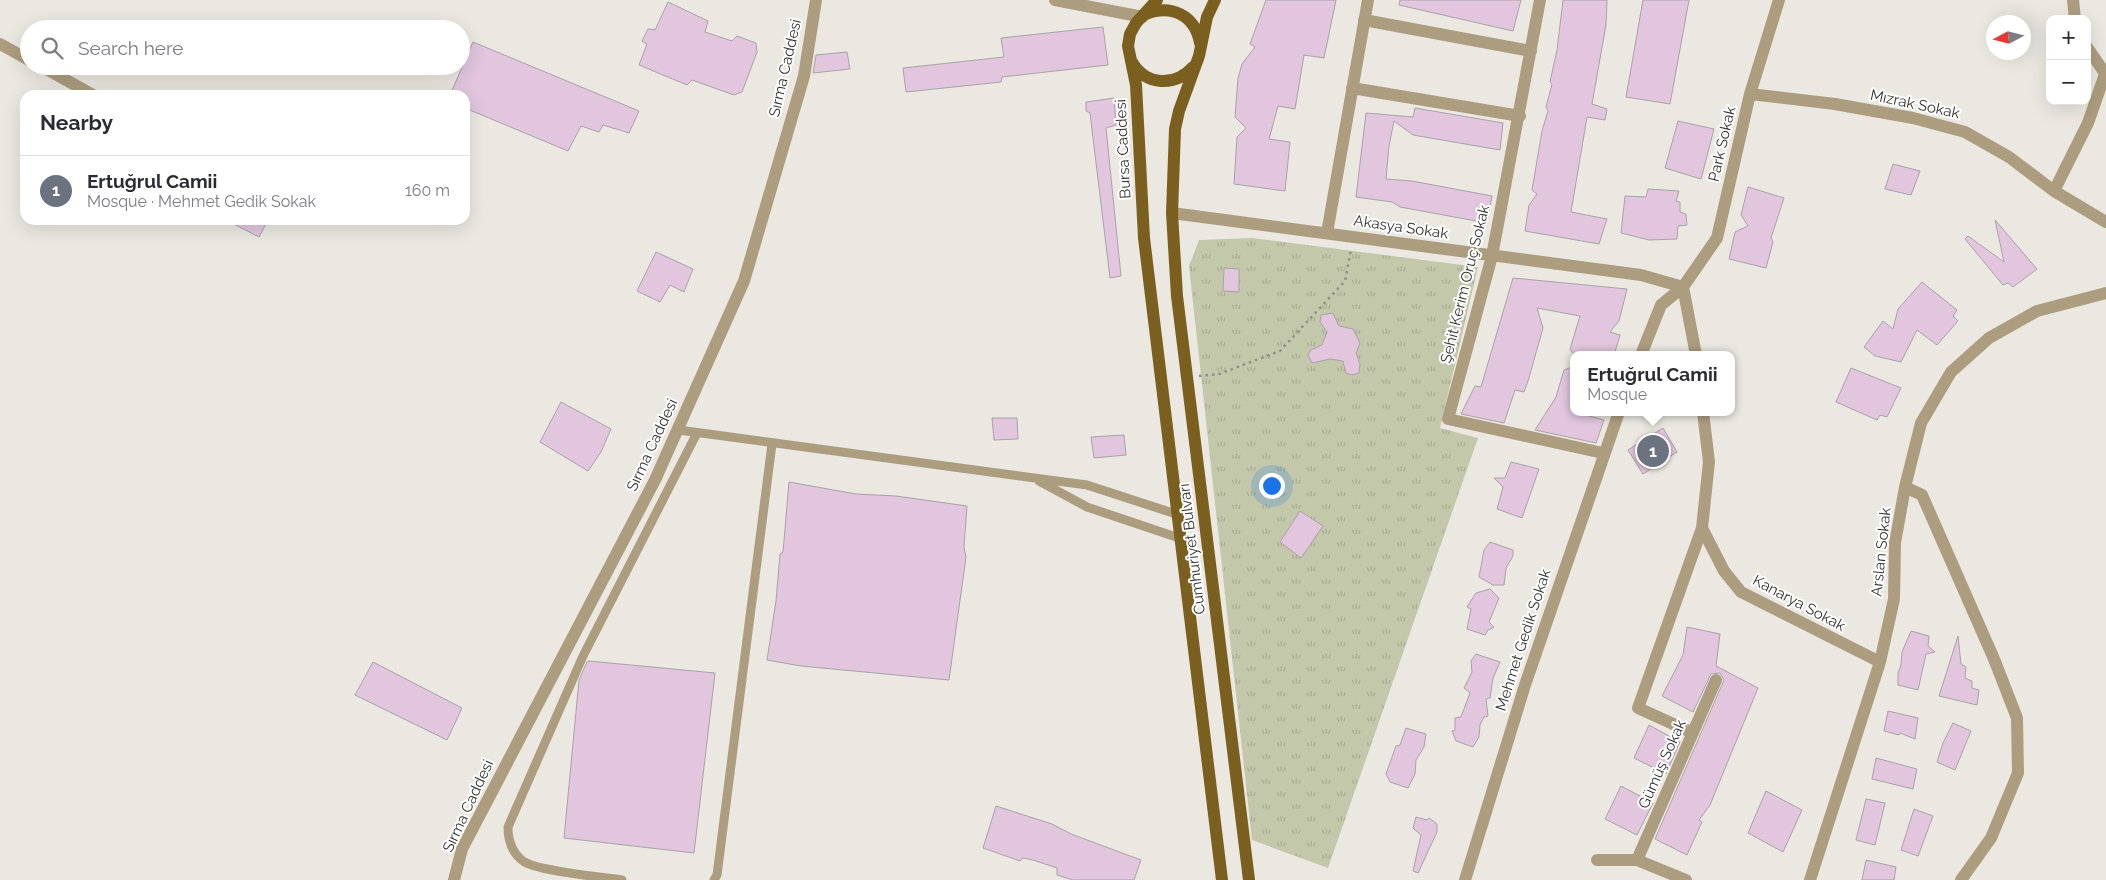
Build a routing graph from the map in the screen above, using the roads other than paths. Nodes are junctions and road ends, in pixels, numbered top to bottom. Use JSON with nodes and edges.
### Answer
{"nodes":[{"id":1,"x":816,"y":0,"type":"edge"},
{"id":2,"x":1055,"y":0,"type":"edge"},
{"id":3,"x":1157,"y":0,"type":"edge"},
{"id":4,"x":1215,"y":0,"type":"edge"},
{"id":5,"x":1368,"y":0,"type":"edge"},
{"id":6,"x":1540,"y":0,"type":"edge"},
{"id":7,"x":1778,"y":0,"type":"edge"},
{"id":8,"x":2073,"y":0,"type":"edge"},
{"id":9,"x":2075,"y":15,"type":"edge"},
{"id":10,"x":1144,"y":16,"type":"junction"},
{"id":11,"x":1364,"y":20,"type":"junction"},
{"id":12,"x":0,"y":44,"type":"edge"},
{"id":13,"x":1200,"y":45,"type":"junction"},
{"id":14,"x":1531,"y":51,"type":"junction"},
{"id":15,"x":2091,"y":52,"type":"edge"},
{"id":16,"x":20,"y":55,"type":"edge"},
{"id":17,"x":1130,"y":58,"type":"junction"},
{"id":18,"x":1194,"y":66,"type":"junction"},
{"id":19,"x":2105,"y":74,"type":"edge"},
{"id":20,"x":57,"y":75,"type":"edge"},
{"id":21,"x":1352,"y":88,"type":"junction"},
{"id":22,"x":84,"y":90,"type":"edge"},
{"id":23,"x":1750,"y":94,"type":"junction"},
{"id":24,"x":1520,"y":116,"type":"junction"},
{"id":25,"x":2054,"y":191,"type":"junction"},
{"id":26,"x":1172,"y":213,"type":"junction"},
{"id":27,"x":2106,"y":222,"type":"edge"},
{"id":28,"x":1327,"y":233,"type":"junction"},
{"id":29,"x":1144,"y":238,"type":"joint"},
{"id":30,"x":1492,"y":256,"type":"junction"},
{"id":31,"x":1683,"y":287,"type":"junction"},
{"id":32,"x":2106,"y":293,"type":"edge"},
{"id":33,"x":1643,"y":351,"type":"edge"},
{"id":34,"x":1695,"y":351,"type":"edge"},
{"id":35,"x":1617,"y":416,"type":"edge"},
{"id":36,"x":1703,"y":416,"type":"edge"},
{"id":37,"x":679,"y":430,"type":"junction"},
{"id":38,"x":697,"y":433,"type":"junction"},
{"id":39,"x":772,"y":444,"type":"junction"},
{"id":40,"x":1603,"y":454,"type":"junction"},
{"id":41,"x":1032,"y":477,"type":"junction"},
{"id":42,"x":1905,"y":487,"type":"junction"},
{"id":43,"x":1176,"y":514,"type":"junction"},
{"id":44,"x":1702,"y":528,"type":"junction"},
{"id":45,"x":1179,"y":538,"type":"junction"},
{"id":46,"x":1880,"y":662,"type":"junction"},
{"id":47,"x":1716,"y":680,"type":"dead end"},
{"id":48,"x":1693,"y":733,"type":"junction"},
{"id":49,"x":1597,"y":860,"type":"dead end"},
{"id":50,"x":1637,"y":860,"type":"junction"},
{"id":51,"x":454,"y":880,"type":"edge"},
{"id":52,"x":622,"y":880,"type":"edge"},
{"id":53,"x":714,"y":880,"type":"edge"},
{"id":54,"x":1222,"y":880,"type":"edge"},
{"id":55,"x":1249,"y":880,"type":"edge"},
{"id":56,"x":1465,"y":880,"type":"edge"},
{"id":57,"x":1686,"y":880,"type":"edge"},
{"id":58,"x":1810,"y":880,"type":"edge"},
{"id":59,"x":1961,"y":880,"type":"edge"}],
"edges":[{"from":1,"to":37,"type":"street","name":"Sırma Caddesi"},
{"from":2,"to":10,"type":"street"},
{"from":3,"to":10,"type":"main road","name":"Bursa Caddesi"},
{"from":4,"to":13,"type":"main road"},
{"from":5,"to":11,"type":"street"},
{"from":6,"to":14,"type":"street","name":"Şehit Kerim Oruç Sokak"},
{"from":7,"to":23,"type":"street","name":"Park Sokak"},
{"from":8,"to":9,"type":"street"},
{"from":10,"to":13,"type":"main road"},
{"from":10,"to":17,"type":"main road","name":"Bursa Caddesi"},
{"from":11,"to":14,"type":"street"},
{"from":11,"to":21,"type":"street"},
{"from":12,"to":16,"type":"street"},
{"from":13,"to":18,"type":"main road"},
{"from":14,"to":24,"type":"street","name":"Şehit Kerim Oruç Sokak"},
{"from":15,"to":19,"type":"street"},
{"from":17,"to":18,"type":"main road"},
{"from":17,"to":29,"type":"main road","name":"Bursa Caddesi"},
{"from":18,"to":26,"type":"main road"},
{"from":19,"to":25,"type":"street"},
{"from":20,"to":22,"type":"street"},
{"from":21,"to":24,"type":"street"},
{"from":21,"to":28,"type":"street"},
{"from":23,"to":25,"type":"street","name":"Mızrak Sokak"},
{"from":23,"to":31,"type":"street","name":"Park Sokak"},
{"from":24,"to":30,"type":"street","name":"Şehit Kerim Oruç Sokak"},
{"from":25,"to":27,"type":"street","name":"Mızrak Sokak"},
{"from":26,"to":28,"type":"street","name":"Akasya Sokak"},
{"from":26,"to":55,"type":"main road","name":"Cumhuriyet Bulvarı"},
{"from":28,"to":30,"type":"street","name":"Akasya Sokak"},
{"from":29,"to":43,"type":"main road","name":"Cumhuriyet Bulvarı"},
{"from":30,"to":31,"type":"street","name":"Akasya Sokak"},
{"from":30,"to":40,"type":"street","name":"Şehit Kerim Oruç Sokak"},
{"from":31,"to":33,"type":"street"},
{"from":31,"to":34,"type":"street"},
{"from":32,"to":42,"type":"street","name":"Arslan Sokak"},
{"from":35,"to":40,"type":"street","name":"Mehmet Gedik Sokak"},
{"from":36,"to":44,"type":"street"},
{"from":37,"to":38,"type":"lane"},
{"from":37,"to":51,"type":"street","name":"Sırma Caddesi"},
{"from":38,"to":39,"type":"lane"},
{"from":38,"to":52,"type":"lane"},
{"from":39,"to":41,"type":"lane"},
{"from":39,"to":53,"type":"lane"},
{"from":40,"to":56,"type":"street","name":"Mehmet Gedik Sokak"},
{"from":41,"to":43,"type":"lane"},
{"from":41,"to":45,"type":"lane"},
{"from":42,"to":46,"type":"street","name":"Arslan Sokak"},
{"from":42,"to":59,"type":"street"},
{"from":43,"to":45,"type":"main road","name":"Cumhuriyet Bulvarı"},
{"from":44,"to":46,"type":"street","name":"Kanarya Sokak"},
{"from":44,"to":48,"type":"street"},
{"from":45,"to":54,"type":"main road","name":"Cumhuriyet Bulvarı"},
{"from":46,"to":58,"type":"street","name":"Arslan Sokak"},
{"from":47,"to":48,"type":"street","name":"Gümüş Sokak"},
{"from":48,"to":50,"type":"street","name":"Gümüş Sokak"},
{"from":49,"to":50,"type":"street"},
{"from":50,"to":57,"type":"street"}]}
